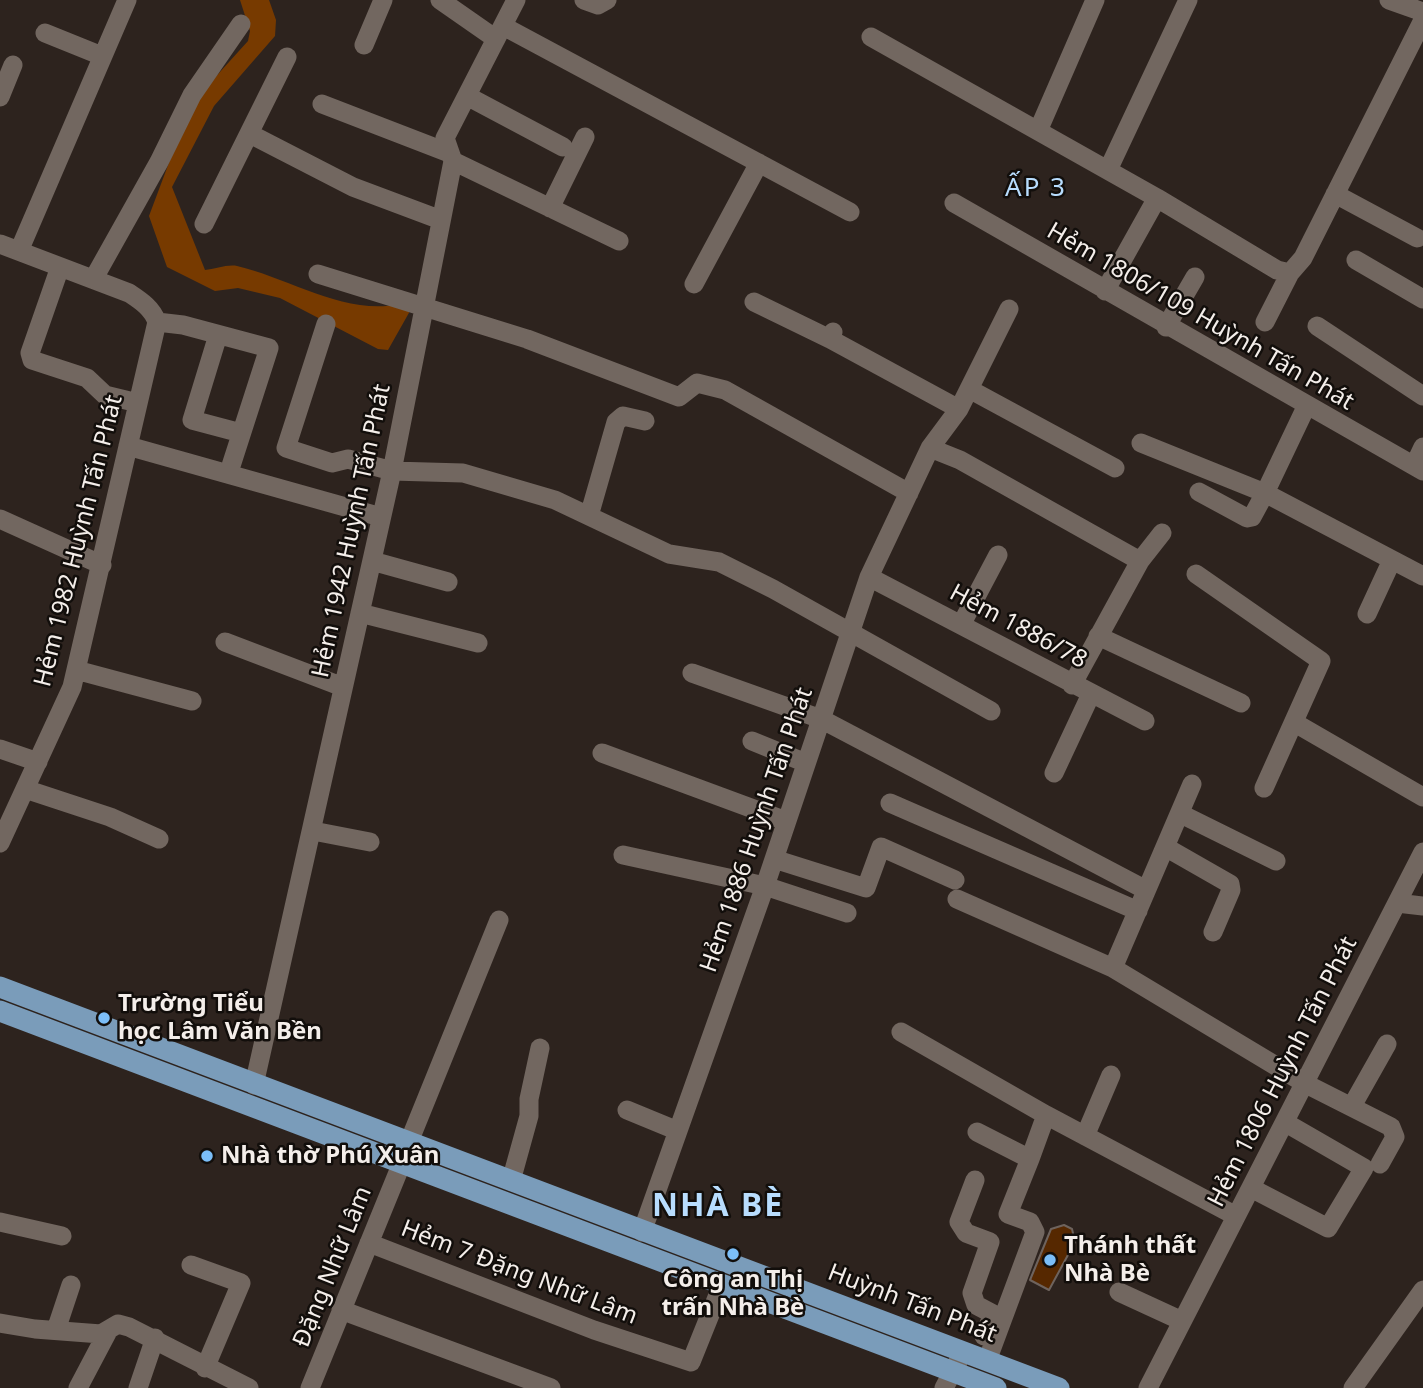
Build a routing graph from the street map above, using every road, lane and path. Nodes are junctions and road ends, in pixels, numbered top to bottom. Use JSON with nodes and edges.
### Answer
{"nodes":[{"id":1,"x":127,"y":0,"type":"edge"},
{"id":2,"x":383,"y":0,"type":"edge"},
{"id":3,"x":440,"y":0,"type":"edge"},
{"id":4,"x":516,"y":0,"type":"edge"},
{"id":5,"x":584,"y":0,"type":"edge"},
{"id":6,"x":607,"y":0,"type":"edge"},
{"id":7,"x":1095,"y":0,"type":"edge"},
{"id":8,"x":1188,"y":0,"type":"edge"},
{"id":9,"x":1389,"y":0,"type":"edge"},
{"id":10,"x":1423,"y":12,"type":"edge"},
{"id":11,"x":1423,"y":20,"type":"edge"},
{"id":12,"x":241,"y":24,"type":"dead end"},
{"id":13,"x":500,"y":32,"type":"junction"},
{"id":14,"x":45,"y":33,"type":"dead end"},
{"id":15,"x":871,"y":37,"type":"dead end"},
{"id":16,"x":364,"y":45,"type":"dead end"},
{"id":17,"x":102,"y":56,"type":"junction"},
{"id":18,"x":287,"y":57,"type":"dead end"},
{"id":19,"x":13,"y":65,"type":"dead end"},
{"id":20,"x":467,"y":96,"type":"junction"},
{"id":21,"x":0,"y":97,"type":"edge"},
{"id":22,"x":322,"y":104,"type":"dead end"},
{"id":23,"x":1038,"y":131,"type":"junction"},
{"id":24,"x":250,"y":134,"type":"junction"},
{"id":25,"x":585,"y":137,"type":"dead end"},
{"id":26,"x":563,"y":146,"type":"dead end"},
{"id":27,"x":451,"y":157,"type":"junction"},
{"id":28,"x":759,"y":163,"type":"junction"},
{"id":29,"x":1108,"y":170,"type":"junction"},
{"id":30,"x":1335,"y":194,"type":"junction"},
{"id":31,"x":1157,"y":198,"type":"junction"},
{"id":32,"x":954,"y":203,"type":"dead end"},
{"id":33,"x":550,"y":208,"type":"junction"},
{"id":34,"x":850,"y":212,"type":"dead end"},
{"id":35,"x":441,"y":220,"type":"junction"},
{"id":36,"x":204,"y":224,"type":"dead end"},
{"id":37,"x":1417,"y":238,"type":"dead end"},
{"id":38,"x":619,"y":241,"type":"dead end"},
{"id":39,"x":0,"y":244,"type":"edge"},
{"id":40,"x":19,"y":251,"type":"junction"},
{"id":41,"x":1356,"y":260,"type":"dead end"},
{"id":42,"x":60,"y":267,"type":"junction"},
{"id":43,"x":1283,"y":271,"type":"junction"},
{"id":44,"x":318,"y":274,"type":"dead end"},
{"id":45,"x":1195,"y":277,"type":"dead end"},
{"id":46,"x":94,"y":278,"type":"junction"},
{"id":47,"x":694,"y":284,"type":"dead end"},
{"id":48,"x":1105,"y":291,"type":"junction"},
{"id":49,"x":1423,"y":299,"type":"edge"},
{"id":50,"x":754,"y":302,"type":"dead end"},
{"id":51,"x":424,"y":307,"type":"junction"},
{"id":52,"x":1009,"y":309,"type":"dead end"},
{"id":53,"x":156,"y":322,"type":"junction"},
{"id":54,"x":1265,"y":322,"type":"dead end"},
{"id":55,"x":326,"y":324,"type":"dead end"},
{"id":56,"x":1317,"y":326,"type":"dead end"},
{"id":57,"x":1166,"y":327,"type":"junction"},
{"id":58,"x":218,"y":335,"type":"junction"},
{"id":59,"x":969,"y":389,"type":"junction"},
{"id":60,"x":1423,"y":396,"type":"edge"},
{"id":61,"x":138,"y":403,"type":"junction"},
{"id":62,"x":1306,"y":407,"type":"junction"},
{"id":63,"x":959,"y":409,"type":"junction"},
{"id":64,"x":645,"y":421,"type":"dead end"},
{"id":65,"x":241,"y":433,"type":"junction"},
{"id":66,"x":1141,"y":443,"type":"dead end"},
{"id":67,"x":128,"y":446,"type":"junction"},
{"id":68,"x":1423,"y":447,"type":"edge"},
{"id":69,"x":930,"y":449,"type":"junction"},
{"id":70,"x":1115,"y":468,"type":"dead end"},
{"id":71,"x":1418,"y":469,"type":"edge"},
{"id":72,"x":392,"y":471,"type":"junction"},
{"id":73,"x":229,"y":472,"type":"junction"},
{"id":74,"x":1199,"y":492,"type":"dead end"},
{"id":75,"x":909,"y":493,"type":"junction"},
{"id":76,"x":1265,"y":493,"type":"junction"},
{"id":77,"x":589,"y":516,"type":"junction"},
{"id":78,"x":381,"y":517,"type":"junction"},
{"id":79,"x":0,"y":519,"type":"edge"},
{"id":80,"x":1162,"y":533,"type":"dead end"},
{"id":81,"x":998,"y":555,"type":"dead end"},
{"id":82,"x":1392,"y":560,"type":"junction"},
{"id":83,"x":372,"y":561,"type":"junction"},
{"id":84,"x":1140,"y":561,"type":"junction"},
{"id":85,"x":102,"y":565,"type":"junction"},
{"id":86,"x":1196,"y":574,"type":"dead end"},
{"id":87,"x":1423,"y":576,"type":"edge"},
{"id":88,"x":869,"y":578,"type":"junction"},
{"id":89,"x":447,"y":582,"type":"dead end"},
{"id":90,"x":360,"y":612,"type":"junction"},
{"id":91,"x":1367,"y":614,"type":"dead end"},
{"id":92,"x":961,"y":625,"type":"junction"},
{"id":93,"x":850,"y":634,"type":"junction"},
{"id":94,"x":1098,"y":636,"type":"junction"},
{"id":95,"x":225,"y":642,"type":"dead end"},
{"id":96,"x":478,"y":643,"type":"dead end"},
{"id":97,"x":76,"y":670,"type":"junction"},
{"id":98,"x":692,"y":673,"type":"dead end"},
{"id":99,"x":1072,"y":685,"type":"junction"},
{"id":100,"x":343,"y":687,"type":"junction"},
{"id":101,"x":1091,"y":694,"type":"junction"},
{"id":102,"x":192,"y":701,"type":"dead end"},
{"id":103,"x":1241,"y":703,"type":"dead end"},
{"id":104,"x":991,"y":711,"type":"dead end"},
{"id":105,"x":821,"y":719,"type":"junction"},
{"id":106,"x":1145,"y":720,"type":"dead end"},
{"id":107,"x":1295,"y":723,"type":"junction"},
{"id":108,"x":752,"y":741,"type":"dead end"},
{"id":109,"x":0,"y":749,"type":"edge"},
{"id":110,"x":602,"y":753,"type":"dead end"},
{"id":111,"x":38,"y":762,"type":"junction"},
{"id":112,"x":806,"y":764,"type":"junction"},
{"id":113,"x":1054,"y":773,"type":"dead end"},
{"id":114,"x":1192,"y":784,"type":"dead end"},
{"id":115,"x":1264,"y":788,"type":"dead end"},
{"id":116,"x":25,"y":789,"type":"junction"},
{"id":117,"x":1423,"y":797,"type":"edge"},
{"id":118,"x":890,"y":803,"type":"dead end"},
{"id":119,"x":1181,"y":814,"type":"junction"},
{"id":120,"x":786,"y":821,"type":"junction"},
{"id":121,"x":313,"y":831,"type":"junction"},
{"id":122,"x":159,"y":839,"type":"dead end"},
{"id":123,"x":370,"y":842,"type":"dead end"},
{"id":124,"x":0,"y":843,"type":"edge"},
{"id":125,"x":1167,"y":848,"type":"junction"},
{"id":126,"x":1423,"y":852,"type":"edge"},
{"id":127,"x":623,"y":855,"type":"dead end"},
{"id":128,"x":774,"y":859,"type":"junction"},
{"id":129,"x":1276,"y":861,"type":"dead end"},
{"id":130,"x":765,"y":886,"type":"junction"},
{"id":131,"x":1146,"y":890,"type":"junction"},
{"id":132,"x":1397,"y":903,"type":"junction"},
{"id":133,"x":1423,"y":906,"type":"edge"},
{"id":134,"x":1138,"y":911,"type":"junction"},
{"id":135,"x":847,"y":914,"type":"dead end"},
{"id":136,"x":499,"y":920,"type":"dead end"},
{"id":137,"x":1213,"y":932,"type":"dead end"},
{"id":138,"x":1113,"y":968,"type":"junction"},
{"id":139,"x":0,"y":987,"type":"edge"},
{"id":140,"x":0,"y":1011,"type":"edge"},
{"id":141,"x":901,"y":1032,"type":"dead end"},
{"id":142,"x":1387,"y":1044,"type":"dead end"},
{"id":143,"x":540,"y":1048,"type":"dead end"},
{"id":144,"x":1111,"y":1075,"type":"dead end"},
{"id":145,"x":254,"y":1084,"type":"junction"},
{"id":146,"x":1307,"y":1084,"type":"junction"},
{"id":147,"x":1352,"y":1106,"type":"junction"},
{"id":148,"x":627,"y":1110,"type":"dead end"},
{"id":149,"x":1046,"y":1115,"type":"junction"},
{"id":150,"x":1286,"y":1123,"type":"junction"},
{"id":151,"x":678,"y":1130,"type":"junction"},
{"id":152,"x":977,"y":1132,"type":"dead end"},
{"id":153,"x":1085,"y":1136,"type":"junction"},
{"id":154,"x":409,"y":1142,"type":"junction"},
{"id":155,"x":1030,"y":1159,"type":"junction"},
{"id":156,"x":1380,"y":1164,"type":"dead end"},
{"id":157,"x":401,"y":1165,"type":"junction"},
{"id":158,"x":975,"y":1180,"type":"dead end"},
{"id":159,"x":510,"y":1181,"type":"junction"},
{"id":160,"x":1251,"y":1188,"type":"junction"},
{"id":161,"x":1236,"y":1216,"type":"junction"},
{"id":162,"x":0,"y":1222,"type":"edge"},
{"id":163,"x":642,"y":1232,"type":"junction"},
{"id":164,"x":62,"y":1236,"type":"dead end"},
{"id":165,"x":369,"y":1243,"type":"junction"},
{"id":166,"x":191,"y":1265,"type":"dead end"},
{"id":167,"x":71,"y":1285,"type":"dead end"},
{"id":168,"x":722,"y":1285,"type":"junction"},
{"id":169,"x":1423,"y":1290,"type":"edge"},
{"id":170,"x":1118,"y":1292,"type":"dead end"},
{"id":171,"x":341,"y":1310,"type":"junction"},
{"id":172,"x":1182,"y":1321,"type":"junction"},
{"id":173,"x":0,"y":1323,"type":"edge"},
{"id":174,"x":56,"y":1330,"type":"junction"},
{"id":175,"x":107,"y":1332,"type":"junction"},
{"id":176,"x":155,"y":1338,"type":"junction"},
{"id":177,"x":975,"y":1356,"type":"junction"},
{"id":178,"x":205,"y":1368,"type":"junction"},
{"id":179,"x":949,"y":1380,"type":"edge"},
{"id":180,"x":78,"y":1388,"type":"edge"},
{"id":181,"x":138,"y":1388,"type":"edge"},
{"id":182,"x":248,"y":1388,"type":"edge"},
{"id":183,"x":310,"y":1388,"type":"edge"},
{"id":184,"x":551,"y":1388,"type":"edge"},
{"id":185,"x":996,"y":1388,"type":"edge"},
{"id":186,"x":1059,"y":1388,"type":"edge"},
{"id":187,"x":1148,"y":1388,"type":"edge"},
{"id":188,"x":1353,"y":1388,"type":"edge"}],
"edges":[{"from":1,"to":17,"type":"street"},
{"from":2,"to":16,"type":"street"},
{"from":3,"to":13,"type":"street"},
{"from":4,"to":13,"type":"street","name":"Hẻm 1942 Huỳnh Tấn Phát"},
{"from":5,"to":6,"type":"street"},
{"from":7,"to":23,"type":"street"},
{"from":8,"to":29,"type":"street"},
{"from":9,"to":10,"type":"street"},
{"from":11,"to":30,"type":"street"},
{"from":12,"to":46,"type":"street"},
{"from":13,"to":20,"type":"street","name":"Hẻm 1942 Huỳnh Tấn Phát"},
{"from":13,"to":28,"type":"street"},
{"from":14,"to":17,"type":"street"},
{"from":15,"to":23,"type":"street"},
{"from":17,"to":40,"type":"street"},
{"from":18,"to":24,"type":"street"},
{"from":19,"to":21,"type":"street"},
{"from":20,"to":26,"type":"street"},
{"from":20,"to":27,"type":"street","name":"Hẻm 1942 Huỳnh Tấn Phát"},
{"from":22,"to":27,"type":"street"},
{"from":23,"to":29,"type":"street"},
{"from":24,"to":35,"type":"street"},
{"from":24,"to":36,"type":"street"},
{"from":25,"to":33,"type":"street"},
{"from":27,"to":33,"type":"street"},
{"from":27,"to":35,"type":"street","name":"Hẻm 1942 Huỳnh Tấn Phát"},
{"from":28,"to":34,"type":"street"},
{"from":28,"to":47,"type":"street"},
{"from":29,"to":31,"type":"street"},
{"from":30,"to":37,"type":"street"},
{"from":30,"to":43,"type":"street"},
{"from":31,"to":43,"type":"street"},
{"from":31,"to":48,"type":"street"},
{"from":32,"to":48,"type":"street","name":"Hẻm 1806/109 Huỳnh Tấn Phát"},
{"from":33,"to":38,"type":"street"},
{"from":35,"to":51,"type":"street","name":"Hẻm 1942 Huỳnh Tấn Phát"},
{"from":39,"to":40,"type":"street"},
{"from":40,"to":42,"type":"street"},
{"from":41,"to":49,"type":"street"},
{"from":42,"to":46,"type":"street"},
{"from":42,"to":61,"type":"street"},
{"from":43,"to":54,"type":"street"},
{"from":44,"to":51,"type":"street"},
{"from":45,"to":57,"type":"street"},
{"from":46,"to":53,"type":"street"},
{"from":48,"to":57,"type":"street","name":"Hẻm 1806/109 Huỳnh Tấn Phát"},
{"from":50,"to":63,"type":"street"},
{"from":51,"to":72,"type":"street","name":"Hẻm 1942 Huỳnh Tấn Phát"},
{"from":51,"to":75,"type":"street"},
{"from":52,"to":59,"type":"street","name":"Hẻm 1886 Huỳnh Tấn Phát"},
{"from":53,"to":58,"type":"street"},
{"from":53,"to":61,"type":"street","name":"Hẻm 1982 Huỳnh Tấn Phát"},
{"from":55,"to":72,"type":"street"},
{"from":56,"to":60,"type":"street"},
{"from":57,"to":62,"type":"street","name":"Hẻm 1806/109 Huỳnh Tấn Phát"},
{"from":58,"to":65,"type":"street"},
{"from":58,"to":65,"type":"street"},
{"from":59,"to":63,"type":"street","name":"Hẻm 1886 Huỳnh Tấn Phát"},
{"from":59,"to":70,"type":"street"},
{"from":61,"to":67,"type":"street","name":"Hẻm 1982 Huỳnh Tấn Phát"},
{"from":62,"to":71,"type":"street","name":"Hẻm 1806/109 Huỳnh Tấn Phát"},
{"from":62,"to":76,"type":"street"},
{"from":63,"to":69,"type":"street","name":"Hẻm 1886 Huỳnh Tấn Phát"},
{"from":64,"to":77,"type":"street"},
{"from":65,"to":73,"type":"street"},
{"from":66,"to":76,"type":"street"},
{"from":67,"to":73,"type":"street"},
{"from":67,"to":85,"type":"street","name":"Hẻm 1982 Huỳnh Tấn Phát"},
{"from":68,"to":71,"type":"street"},
{"from":69,"to":75,"type":"street","name":"Hẻm 1886 Huỳnh Tấn Phát"},
{"from":69,"to":84,"type":"street"},
{"from":72,"to":77,"type":"street"},
{"from":72,"to":78,"type":"street","name":"Hẻm 1942 Huỳnh Tấn Phát"},
{"from":73,"to":78,"type":"street"},
{"from":74,"to":76,"type":"street"},
{"from":75,"to":88,"type":"street","name":"Hẻm 1886 Huỳnh Tấn Phát"},
{"from":76,"to":82,"type":"street"},
{"from":77,"to":93,"type":"street"},
{"from":78,"to":83,"type":"street","name":"Hẻm 1942 Huỳnh Tấn Phát"},
{"from":79,"to":85,"type":"street"},
{"from":80,"to":84,"type":"street"},
{"from":81,"to":92,"type":"street"},
{"from":82,"to":87,"type":"street"},
{"from":82,"to":91,"type":"street"},
{"from":83,"to":89,"type":"street"},
{"from":83,"to":90,"type":"street","name":"Hẻm 1942 Huỳnh Tấn Phát"},
{"from":84,"to":94,"type":"street"},
{"from":85,"to":97,"type":"street","name":"Hẻm 1982 Huỳnh Tấn Phát"},
{"from":86,"to":107,"type":"street"},
{"from":88,"to":92,"type":"street","name":"Hẻm 1886/78"},
{"from":88,"to":93,"type":"street","name":"Hẻm 1886 Huỳnh Tấn Phát"},
{"from":90,"to":96,"type":"street"},
{"from":90,"to":100,"type":"street","name":"Hẻm 1942 Huỳnh Tấn Phát"},
{"from":92,"to":99,"type":"street","name":"Hẻm 1886/78"},
{"from":93,"to":104,"type":"street"},
{"from":93,"to":105,"type":"street","name":"Hẻm 1886 Huỳnh Tấn Phát"},
{"from":94,"to":99,"type":"street"},
{"from":94,"to":103,"type":"street"},
{"from":95,"to":100,"type":"street"},
{"from":97,"to":102,"type":"street"},
{"from":97,"to":111,"type":"street","name":"Hẻm 1982 Huỳnh Tấn Phát"},
{"from":98,"to":105,"type":"street"},
{"from":99,"to":101,"type":"street","name":"Hẻm 1886/78"},
{"from":100,"to":121,"type":"street","name":"Hẻm 1942 Huỳnh Tấn Phát"},
{"from":101,"to":106,"type":"street","name":"Hẻm 1886/78"},
{"from":101,"to":113,"type":"street"},
{"from":105,"to":112,"type":"street","name":"Hẻm 1886 Huỳnh Tấn Phát"},
{"from":105,"to":131,"type":"street"},
{"from":107,"to":115,"type":"street"},
{"from":107,"to":117,"type":"street"},
{"from":108,"to":112,"type":"street"},
{"from":109,"to":111,"type":"street"},
{"from":110,"to":120,"type":"street"},
{"from":111,"to":116,"type":"street","name":"Hẻm 1982 Huỳnh Tấn Phát"},
{"from":112,"to":120,"type":"street","name":"Hẻm 1886 Huỳnh Tấn Phát"},
{"from":114,"to":119,"type":"street"},
{"from":116,"to":122,"type":"street"},
{"from":116,"to":124,"type":"street","name":"Hẻm 1982 Huỳnh Tấn Phát"},
{"from":118,"to":134,"type":"street"},
{"from":119,"to":125,"type":"street"},
{"from":119,"to":129,"type":"street"},
{"from":120,"to":128,"type":"street","name":"Hẻm 1886 Huỳnh Tấn Phát"},
{"from":121,"to":123,"type":"street"},
{"from":121,"to":145,"type":"street","name":"Hẻm 1942 Huỳnh Tấn Phát"},
{"from":125,"to":131,"type":"street"},
{"from":125,"to":137,"type":"street"},
{"from":126,"to":132,"type":"street","name":"Hẻm 1806 Huỳnh Tấn Phát"},
{"from":127,"to":130,"type":"street"},
{"from":128,"to":130,"type":"street","name":"Hẻm 1886 Huỳnh Tấn Phát"},
{"from":128,"to":138,"type":"street"},
{"from":130,"to":135,"type":"street"},
{"from":130,"to":151,"type":"street","name":"Hẻm 1886 Huỳnh Tấn Phát"},
{"from":131,"to":134,"type":"street"},
{"from":132,"to":133,"type":"street"},
{"from":132,"to":146,"type":"street","name":"Hẻm 1806 Huỳnh Tấn Phát"},
{"from":134,"to":138,"type":"street"},
{"from":136,"to":154,"type":"street"},
{"from":138,"to":146,"type":"street"},
{"from":139,"to":145,"type":"main road","name":"Huỳnh Tấn Phát"},
{"from":140,"to":157,"type":"main road","name":"Huỳnh Tấn Phát"},
{"from":141,"to":149,"type":"street"},
{"from":142,"to":147,"type":"street"},
{"from":143,"to":159,"type":"street"},
{"from":144,"to":153,"type":"street"},
{"from":145,"to":154,"type":"main road","name":"Huỳnh Tấn Phát"},
{"from":146,"to":147,"type":"street"},
{"from":146,"to":150,"type":"street","name":"Hẻm 1806 Huỳnh Tấn Phát"},
{"from":147,"to":156,"type":"street"},
{"from":148,"to":151,"type":"street"},
{"from":149,"to":153,"type":"street"},
{"from":149,"to":155,"type":"street"},
{"from":150,"to":160,"type":"street","name":"Hẻm 1806 Huỳnh Tấn Phát"},
{"from":150,"to":160,"type":"street"},
{"from":151,"to":163,"type":"street","name":"Hẻm 1886 Huỳnh Tấn Phát"},
{"from":152,"to":155,"type":"street"},
{"from":153,"to":161,"type":"street"},
{"from":154,"to":157,"type":"main road"},
{"from":154,"to":159,"type":"main road","name":"Huỳnh Tấn Phát"},
{"from":155,"to":177,"type":"street"},
{"from":157,"to":165,"type":"street","name":"Đặng Nhữ Lâm"},
{"from":157,"to":168,"type":"main road","name":"Huỳnh Tấn Phát"},
{"from":158,"to":177,"type":"street"},
{"from":159,"to":163,"type":"main road","name":"Huỳnh Tấn Phát"},
{"from":160,"to":161,"type":"street","name":"Hẻm 1806 Huỳnh Tấn Phát"},
{"from":161,"to":172,"type":"street","name":"Hẻm 1806 Huỳnh Tấn Phát"},
{"from":162,"to":164,"type":"street"},
{"from":163,"to":177,"type":"main road","name":"Huỳnh Tấn Phát"},
{"from":165,"to":168,"type":"street","name":"Hẻm 7 Đặng Nhữ Lâm"},
{"from":165,"to":171,"type":"street","name":"Đặng Nhữ Lâm"},
{"from":166,"to":178,"type":"street"},
{"from":167,"to":174,"type":"street"},
{"from":168,"to":179,"type":"main road","name":"Huỳnh Tấn Phát"},
{"from":169,"to":188,"type":"street"},
{"from":170,"to":172,"type":"street"},
{"from":171,"to":183,"type":"street","name":"Đặng Nhữ Lâm"},
{"from":171,"to":184,"type":"street"},
{"from":172,"to":187,"type":"street","name":"Hẻm 1806 Huỳnh Tấn Phát"},
{"from":173,"to":174,"type":"street"},
{"from":174,"to":175,"type":"street"},
{"from":175,"to":176,"type":"street"},
{"from":175,"to":180,"type":"street"},
{"from":176,"to":178,"type":"street"},
{"from":176,"to":181,"type":"street"},
{"from":177,"to":179,"type":"street"},
{"from":177,"to":186,"type":"main road","name":"Huỳnh Tấn Phát"},
{"from":178,"to":182,"type":"street"},
{"from":179,"to":185,"type":"main road","name":"Huỳnh Tấn Phát"}]}
